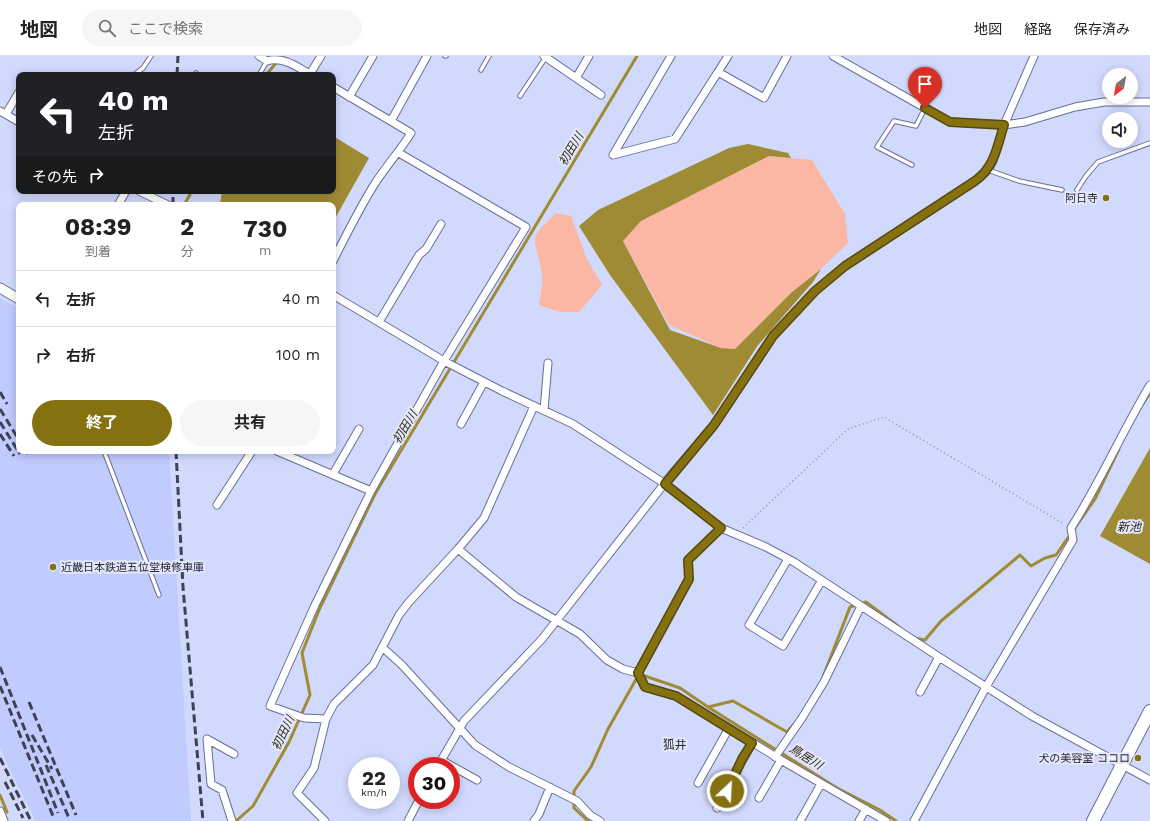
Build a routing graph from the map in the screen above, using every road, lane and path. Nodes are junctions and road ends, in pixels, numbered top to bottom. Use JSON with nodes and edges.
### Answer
{"nodes":[{"id":1,"x":151,"y":56,"type":"edge"},
{"id":2,"x":259,"y":56,"type":"edge"},
{"id":3,"x":321,"y":56,"type":"edge"},
{"id":4,"x":373,"y":56,"type":"edge"},
{"id":5,"x":427,"y":56,"type":"edge"},
{"id":6,"x":489,"y":56,"type":"edge"},
{"id":7,"x":589,"y":56,"type":"edge"},
{"id":8,"x":671,"y":56,"type":"edge"},
{"id":9,"x":728,"y":56,"type":"edge"},
{"id":10,"x":787,"y":56,"type":"edge"},
{"id":11,"x":832,"y":56,"type":"edge"},
{"id":12,"x":1034,"y":56,"type":"edge"},
{"id":13,"x":545,"y":57,"type":"edge"},
{"id":14,"x":267,"y":61,"type":"junction"},
{"id":15,"x":481,"y":70,"type":"dead end"},
{"id":16,"x":138,"y":72,"type":"edge"},
{"id":17,"x":261,"y":72,"type":"edge"},
{"id":18,"x":305,"y":72,"type":"edge"},
{"id":19,"x":313,"y":72,"type":"edge"},
{"id":20,"x":718,"y":72,"type":"junction"},
{"id":21,"x":576,"y":78,"type":"junction"},
{"id":22,"x":336,"y":89,"type":"edge"},
{"id":23,"x":601,"y":95,"type":"dead end"},
{"id":24,"x":16,"y":96,"type":"edge"},
{"id":25,"x":520,"y":96,"type":"dead end"},
{"id":26,"x":349,"y":97,"type":"junction"},
{"id":27,"x":1150,"y":102,"type":"edge"},
{"id":28,"x":925,"y":108,"type":"junction"},
{"id":29,"x":3,"y":113,"type":"edge"},
{"id":30,"x":16,"y":120,"type":"edge"},
{"id":31,"x":391,"y":121,"type":"junction"},
{"id":32,"x":1004,"y":125,"type":"junction"},
{"id":33,"x":1150,"y":143,"type":"edge"},
{"id":34,"x":399,"y":153,"type":"junction"},
{"id":35,"x":912,"y":166,"type":"dead end"},
{"id":36,"x":988,"y":170,"type":"junction"},
{"id":37,"x":1062,"y":190,"type":"dead end"},
{"id":38,"x":1077,"y":190,"type":"dead end"},
{"id":39,"x":145,"y":194,"type":"edge"},
{"id":40,"x":162,"y":202,"type":"edge"},
{"id":41,"x":441,"y":224,"type":"dead end"},
{"id":42,"x":336,"y":255,"type":"edge"},
{"id":43,"x":0,"y":288,"type":"edge"},
{"id":44,"x":16,"y":297,"type":"edge"},
{"id":45,"x":336,"y":297,"type":"edge"},
{"id":46,"x":379,"y":322,"type":"junction"},
{"id":47,"x":444,"y":361,"type":"junction"},
{"id":48,"x":548,"y":363,"type":"dead end"},
{"id":49,"x":484,"y":382,"type":"junction"},
{"id":50,"x":1150,"y":385,"type":"edge"},
{"id":51,"x":534,"y":406,"type":"junction"},
{"id":52,"x":544,"y":410,"type":"junction"},
{"id":53,"x":461,"y":424,"type":"dead end"},
{"id":54,"x":359,"y":429,"type":"dead end"},
{"id":55,"x":105,"y":454,"type":"edge"},
{"id":56,"x":250,"y":454,"type":"edge"},
{"id":57,"x":294,"y":454,"type":"edge"},
{"id":58,"x":333,"y":474,"type":"junction"},
{"id":59,"x":665,"y":484,"type":"junction"},
{"id":60,"x":371,"y":491,"type":"junction"},
{"id":61,"x":217,"y":505,"type":"dead end"},
{"id":62,"x":721,"y":528,"type":"junction"},
{"id":63,"x":1071,"y":528,"type":"junction"},
{"id":64,"x":737,"y":534,"type":"junction"},
{"id":65,"x":458,"y":549,"type":"junction"},
{"id":66,"x":788,"y":559,"type":"junction"},
{"id":67,"x":822,"y":580,"type":"junction"},
{"id":68,"x":159,"y":595,"type":"dead end"},
{"id":69,"x":858,"y":604,"type":"junction"},
{"id":70,"x":557,"y":620,"type":"junction"},
{"id":71,"x":383,"y":648,"type":"junction"},
{"id":72,"x":938,"y":657,"type":"junction"},
{"id":73,"x":638,"y":673,"type":"junction"},
{"id":74,"x":986,"y":687,"type":"junction"},
{"id":75,"x":920,"y":692,"type":"dead end"},
{"id":76,"x":1150,"y":711,"type":"edge"},
{"id":77,"x":326,"y":719,"type":"junction"},
{"id":78,"x":458,"y":728,"type":"junction"},
{"id":79,"x":729,"y":728,"type":"junction"},
{"id":80,"x":752,"y":743,"type":"junction"},
{"id":81,"x":234,"y":754,"type":"dead end"},
{"id":82,"x":442,"y":757,"type":"edge"},
{"id":83,"x":778,"y":758,"type":"junction"},
{"id":84,"x":1121,"y":764,"type":"junction"},
{"id":85,"x":460,"y":772,"type":"edge"},
{"id":86,"x":478,"y":780,"type":"dead end"},
{"id":87,"x":1150,"y":780,"type":"edge"},
{"id":88,"x":698,"y":782,"type":"dead end"},
{"id":89,"x":821,"y":784,"type":"junction"},
{"id":90,"x":550,"y":787,"type":"junction"},
{"id":91,"x":759,"y":798,"type":"dead end"},
{"id":92,"x":717,"y":808,"type":"dead end"},
{"id":93,"x":414,"y":809,"type":"edge"},
{"id":94,"x":866,"y":809,"type":"junction"},
{"id":95,"x":0,"y":812,"type":"edge"},
{"id":96,"x":231,"y":819,"type":"edge"},
{"id":97,"x":4,"y":821,"type":"edge"},
{"id":98,"x":325,"y":821,"type":"edge"},
{"id":99,"x":408,"y":821,"type":"edge"},
{"id":100,"x":534,"y":821,"type":"edge"},
{"id":101,"x":600,"y":821,"type":"edge"},
{"id":102,"x":800,"y":821,"type":"edge"},
{"id":103,"x":859,"y":821,"type":"edge"},
{"id":104,"x":886,"y":821,"type":"edge"},
{"id":105,"x":914,"y":821,"type":"edge"},
{"id":106,"x":1093,"y":821,"type":"edge"}],
"edges":[{"from":1,"to":16,"type":"lane"},
{"from":2,"to":14,"type":"street"},
{"from":3,"to":19,"type":"street"},
{"from":4,"to":26,"type":"street"},
{"from":5,"to":31,"type":"street"},
{"from":6,"to":15,"type":"lane"},
{"from":7,"to":21,"type":"street"},
{"from":8,"to":20,"type":"street"},
{"from":9,"to":20,"type":"street"},
{"from":10,"to":20,"type":"street"},
{"from":11,"to":28,"type":"street"},
{"from":12,"to":32,"type":"street"},
{"from":13,"to":21,"type":"street"},
{"from":13,"to":25,"type":"lane"},
{"from":14,"to":17,"type":"lane"},
{"from":14,"to":18,"type":"street"},
{"from":21,"to":23,"type":"street"},
{"from":22,"to":26,"type":"street"},
{"from":24,"to":29,"type":"street"},
{"from":26,"to":31,"type":"street"},
{"from":27,"to":32,"type":"street"},
{"from":28,"to":32,"type":"street"},
{"from":28,"to":35,"type":"lane"},
{"from":29,"to":30,"type":"street"},
{"from":31,"to":34,"type":"street"},
{"from":32,"to":36,"type":"street"},
{"from":33,"to":38,"type":"lane"},
{"from":34,"to":42,"type":"street"},
{"from":34,"to":47,"type":"street"},
{"from":36,"to":37,"type":"lane"},
{"from":36,"to":59,"type":"street"},
{"from":39,"to":40,"type":"street"},
{"from":41,"to":46,"type":"street"},
{"from":43,"to":44,"type":"street"},
{"from":45,"to":46,"type":"street"},
{"from":46,"to":47,"type":"street"},
{"from":47,"to":49,"type":"street"},
{"from":47,"to":60,"type":"street"},
{"from":48,"to":52,"type":"street"},
{"from":49,"to":51,"type":"street"},
{"from":49,"to":53,"type":"street"},
{"from":50,"to":63,"type":"street"},
{"from":51,"to":52,"type":"street"},
{"from":51,"to":65,"type":"street"},
{"from":52,"to":59,"type":"street"},
{"from":54,"to":58,"type":"street"},
{"from":55,"to":68,"type":"lane"},
{"from":56,"to":61,"type":"street"},
{"from":57,"to":58,"type":"street"},
{"from":58,"to":60,"type":"street"},
{"from":59,"to":62,"type":"street"},
{"from":59,"to":70,"type":"street"},
{"from":60,"to":77,"type":"street"},
{"from":62,"to":64,"type":"street"},
{"from":62,"to":73,"type":"street"},
{"from":63,"to":64,"type":"path"},
{"from":63,"to":74,"type":"street"},
{"from":64,"to":66,"type":"street"},
{"from":65,"to":70,"type":"street"},
{"from":65,"to":71,"type":"street"},
{"from":66,"to":67,"type":"street"},
{"from":66,"to":67,"type":"street"},
{"from":67,"to":69,"type":"street"},
{"from":69,"to":72,"type":"street"},
{"from":69,"to":83,"type":"street"},
{"from":70,"to":73,"type":"street"},
{"from":70,"to":78,"type":"street"},
{"from":71,"to":77,"type":"street"},
{"from":71,"to":78,"type":"street"},
{"from":72,"to":74,"type":"street"},
{"from":72,"to":75,"type":"street"},
{"from":73,"to":79,"type":"street"},
{"from":74,"to":84,"type":"street"},
{"from":74,"to":105,"type":"street"},
{"from":76,"to":84,"type":"highway"},
{"from":77,"to":98,"type":"street"},
{"from":78,"to":82,"type":"street"},
{"from":78,"to":90,"type":"street"},
{"from":79,"to":80,"type":"street"},
{"from":79,"to":88,"type":"street"},
{"from":80,"to":83,"type":"street"},
{"from":80,"to":92,"type":"street"},
{"from":81,"to":96,"type":"street"},
{"from":83,"to":89,"type":"street"},
{"from":83,"to":91,"type":"street"},
{"from":84,"to":87,"type":"street"},
{"from":84,"to":106,"type":"highway"},
{"from":85,"to":86,"type":"street"},
{"from":89,"to":94,"type":"street"},
{"from":89,"to":102,"type":"street"},
{"from":90,"to":100,"type":"street"},
{"from":90,"to":101,"type":"street"},
{"from":93,"to":99,"type":"street"},
{"from":94,"to":103,"type":"street"},
{"from":94,"to":104,"type":"street"},
{"from":95,"to":97,"type":"street"}]}
